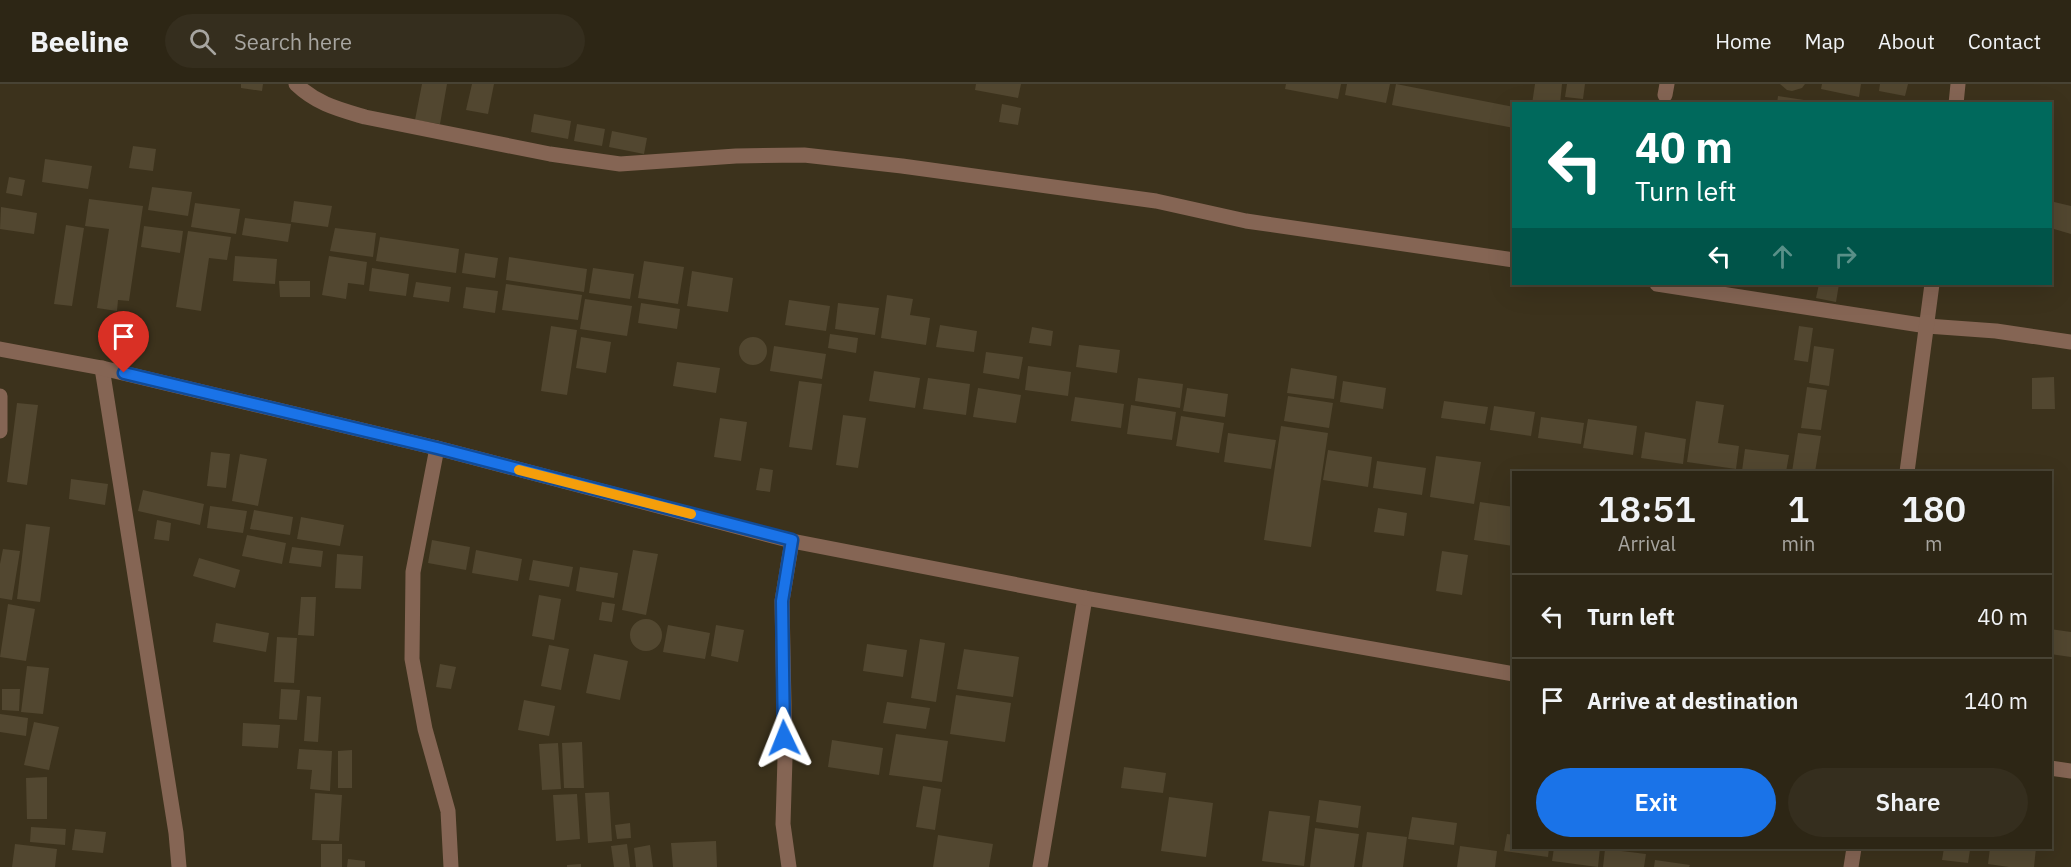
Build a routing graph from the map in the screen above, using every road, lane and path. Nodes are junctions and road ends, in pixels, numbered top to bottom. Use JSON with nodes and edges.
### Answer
{"nodes":[{"id":1,"x":296,"y":84,"type":"edge"},
{"id":2,"x":1958,"y":84,"type":"edge"},
{"id":3,"x":1956,"y":102,"type":"edge"},
{"id":4,"x":1512,"y":260,"type":"edge"},
{"id":5,"x":1663,"y":285,"type":"edge"},
{"id":6,"x":1932,"y":285,"type":"edge"},
{"id":7,"x":1927,"y":326,"type":"junction"},
{"id":8,"x":2071,"y":342,"type":"edge"},
{"id":9,"x":0,"y":349,"type":"edge"},
{"id":10,"x":102,"y":368,"type":"junction"},
{"id":11,"x":0,"y":396,"type":"edge"},
{"id":12,"x":0,"y":431,"type":"edge"},
{"id":13,"x":437,"y":448,"type":"junction"},
{"id":14,"x":1906,"y":471,"type":"edge"},
{"id":15,"x":792,"y":540,"type":"junction"},
{"id":16,"x":1084,"y":598,"type":"junction"},
{"id":17,"x":1512,"y":674,"type":"edge"},
{"id":18,"x":2052,"y":768,"type":"edge"},
{"id":19,"x":2071,"y":771,"type":"edge"},
{"id":20,"x":1854,"y":849,"type":"edge"},
{"id":21,"x":179,"y":867,"type":"edge"},
{"id":22,"x":451,"y":867,"type":"edge"},
{"id":23,"x":789,"y":867,"type":"edge"},
{"id":24,"x":1040,"y":867,"type":"edge"},
{"id":25,"x":1851,"y":867,"type":"edge"}],
"edges":[{"from":1,"to":4,"type":"street"},
{"from":2,"to":3,"type":"street"},
{"from":5,"to":7,"type":"street"},
{"from":6,"to":7,"type":"street"},
{"from":7,"to":8,"type":"street"},
{"from":7,"to":14,"type":"street"},
{"from":9,"to":10,"type":"street"},
{"from":10,"to":13,"type":"street"},
{"from":10,"to":21,"type":"street"},
{"from":11,"to":12,"type":"street"},
{"from":13,"to":15,"type":"street"},
{"from":13,"to":22,"type":"street"},
{"from":15,"to":16,"type":"street"},
{"from":15,"to":23,"type":"street"},
{"from":16,"to":17,"type":"street"},
{"from":16,"to":24,"type":"street"},
{"from":18,"to":19,"type":"street"},
{"from":20,"to":25,"type":"street"}]}
